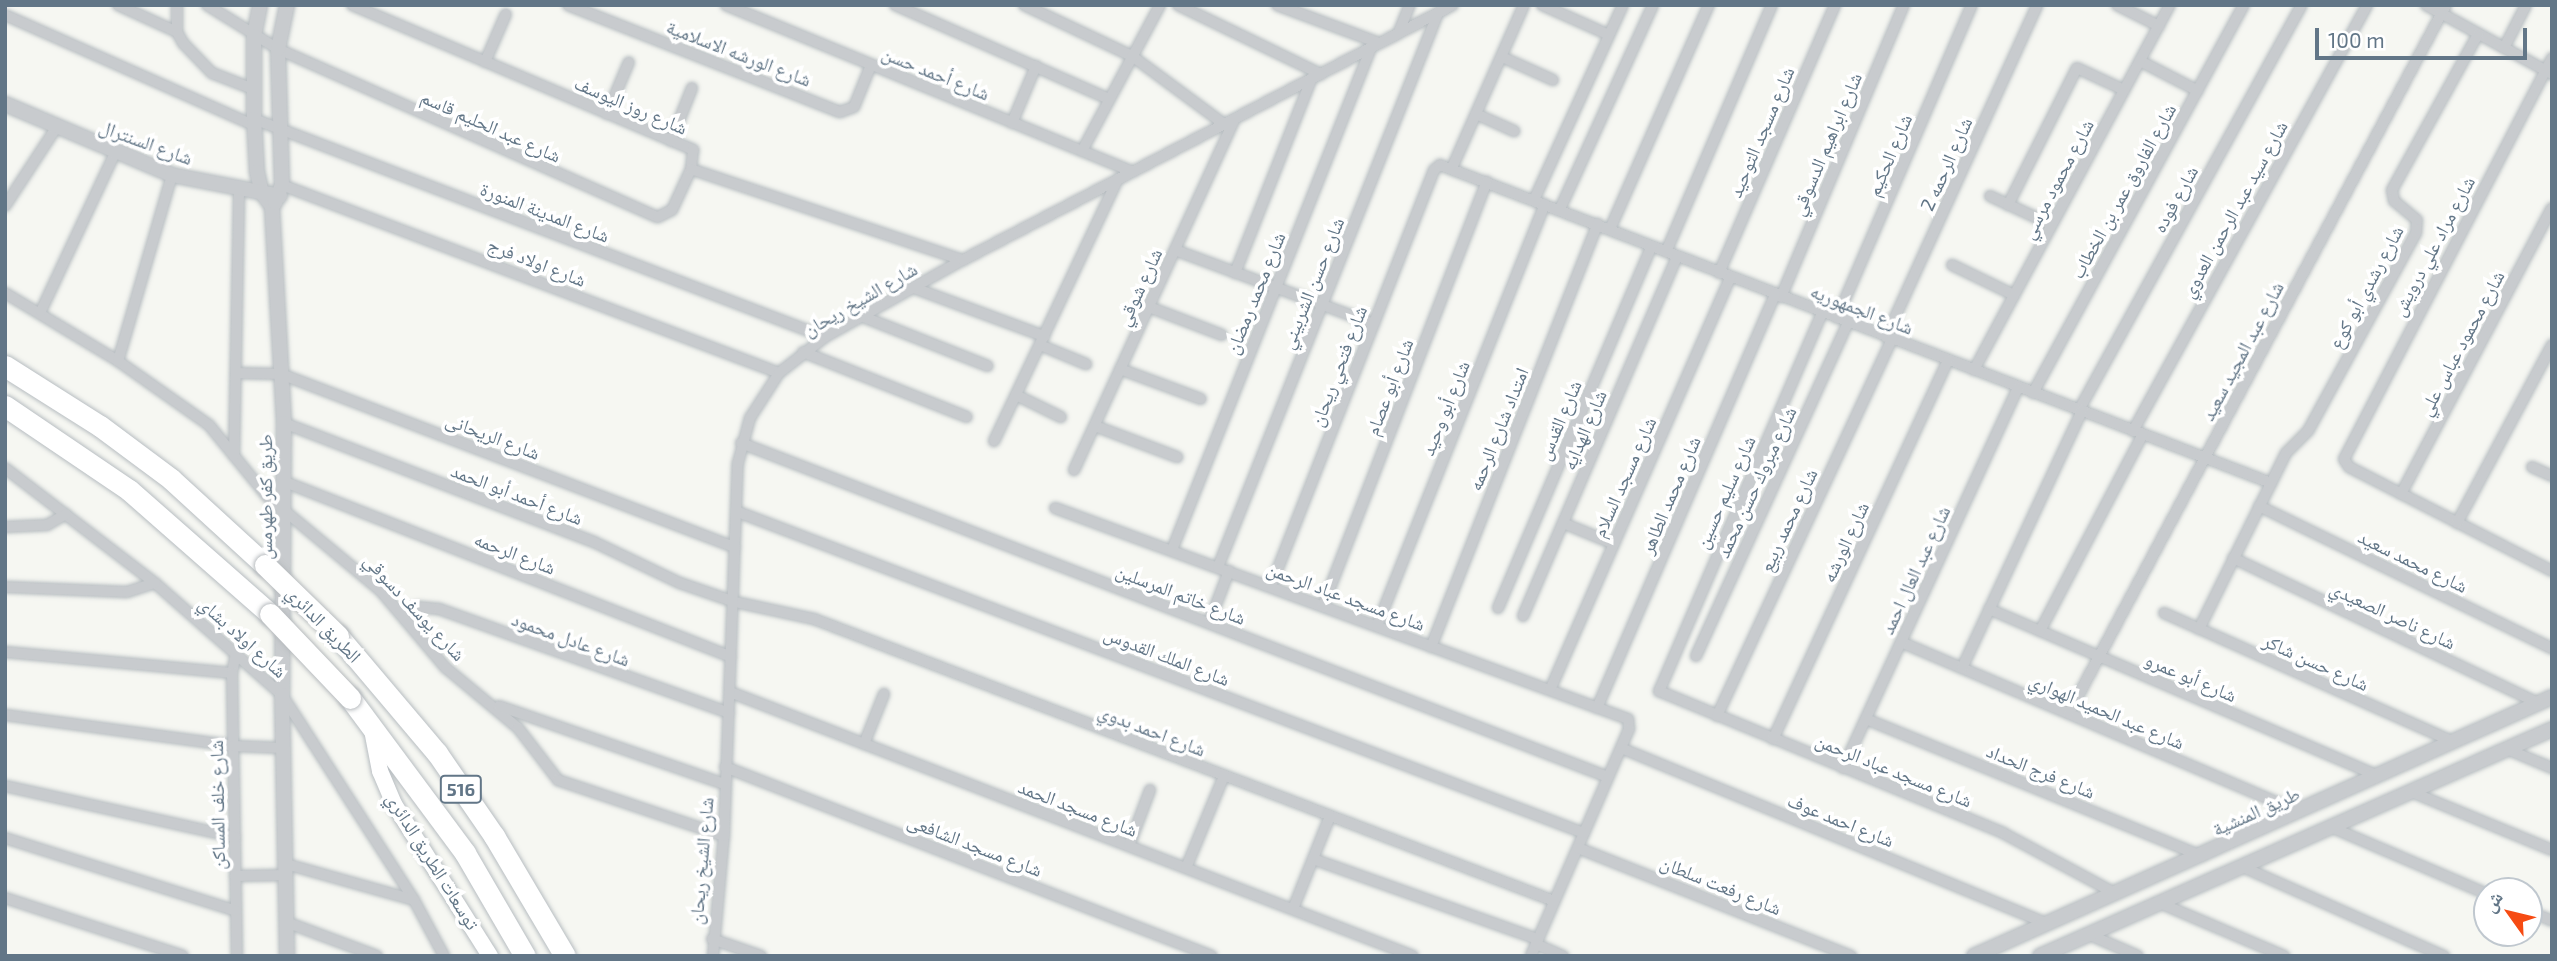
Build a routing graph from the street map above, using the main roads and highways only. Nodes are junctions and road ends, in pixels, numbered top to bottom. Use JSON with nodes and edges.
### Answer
{"nodes":[{"id":1,"x":5,"y":366,"type":"edge"},
{"id":2,"x":5,"y":406,"type":"edge"},
{"id":3,"x":371,"y":724,"type":"junction"},
{"id":4,"x":490,"y":956,"type":"edge"},
{"id":5,"x":526,"y":956,"type":"edge"},
{"id":6,"x":565,"y":956,"type":"edge"}],
"edges":[{"from":1,"to":6,"type":"highway","name":"الطريق الدائري","number":"516","bridge":true},
{"from":2,"to":3,"type":"highway","name":"الطريق الدائري","number":"516","bridge":true},
{"from":3,"to":4,"type":"main road","name":"توسعات الطريق الدائري"},
{"from":3,"to":5,"type":"highway","name":"الطريق الدائري","number":"516"}]}
